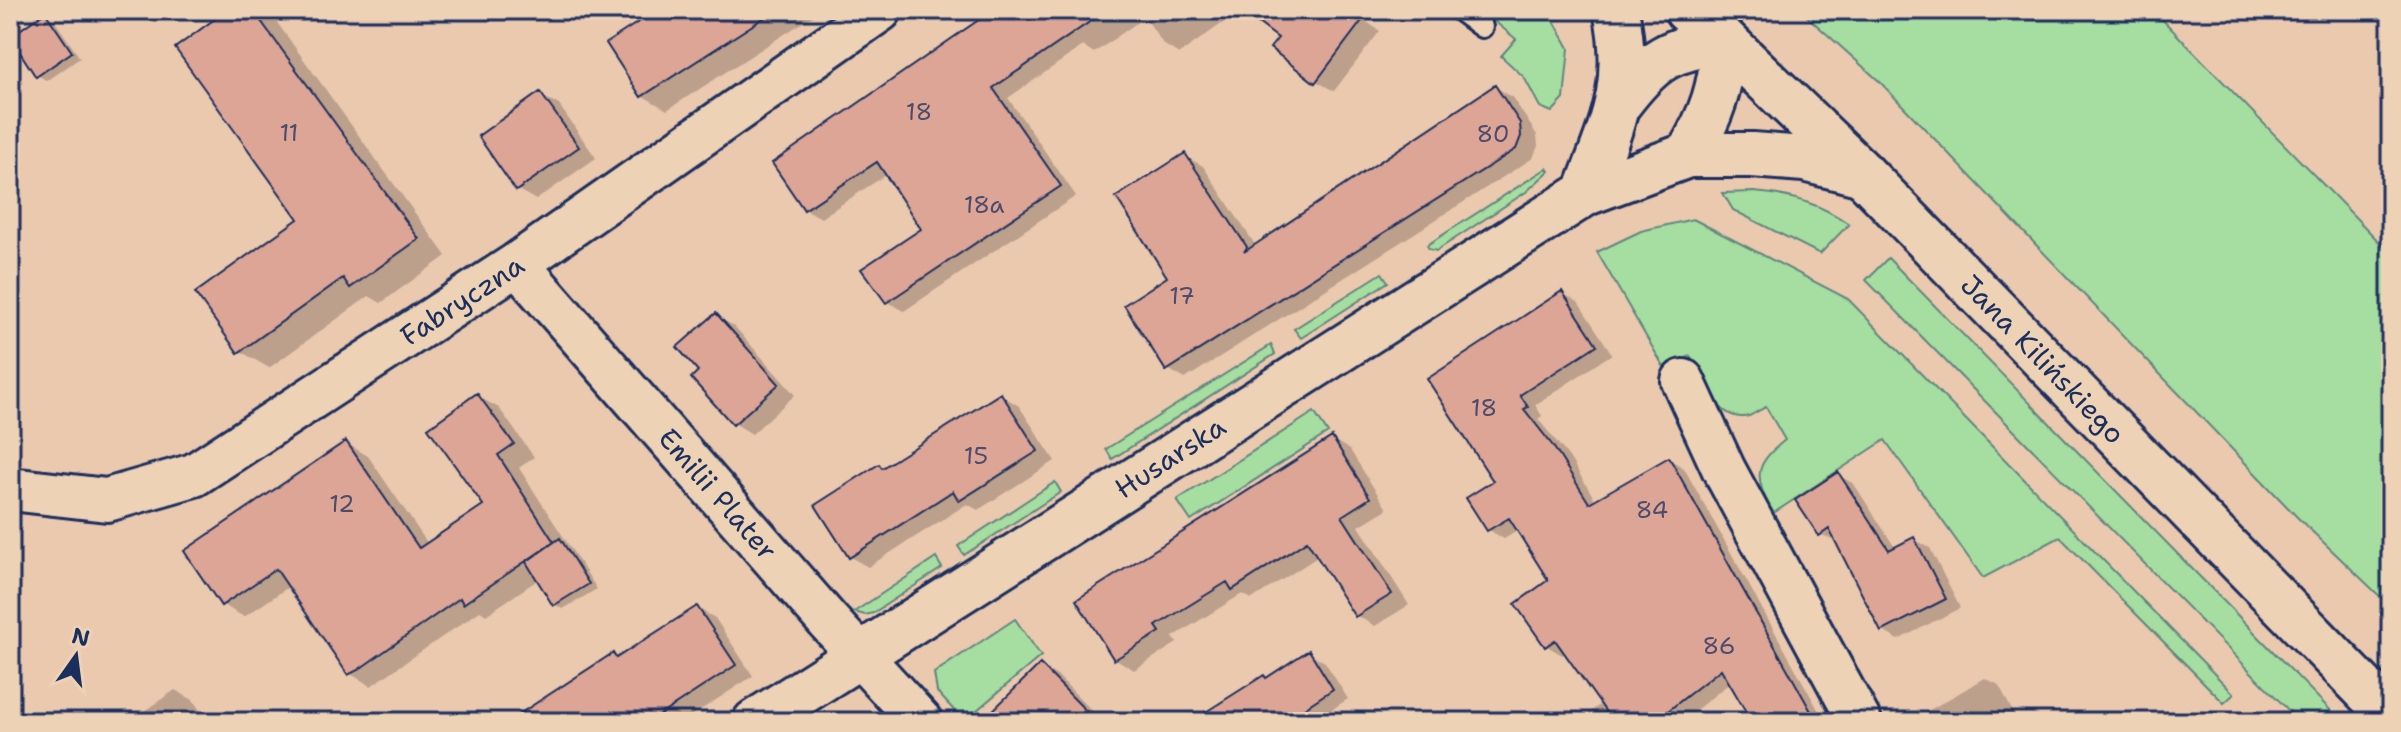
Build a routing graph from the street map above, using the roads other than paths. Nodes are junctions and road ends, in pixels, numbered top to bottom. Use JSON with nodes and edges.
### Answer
{"nodes":[{"id":1,"x":880,"y":10,"type":"edge"},
{"id":2,"x":1459,"y":10,"type":"edge"},
{"id":3,"x":1616,"y":10,"type":"edge"},
{"id":4,"x":1687,"y":10,"type":"edge"},
{"id":5,"x":1482,"y":27,"type":"dead end"},
{"id":6,"x":1725,"y":41,"type":"junction"},
{"id":7,"x":1619,"y":103,"type":"junction"},
{"id":8,"x":1688,"y":155,"type":"junction"},
{"id":9,"x":1863,"y":174,"type":"junction"},
{"id":10,"x":1586,"y":193,"type":"junction"},
{"id":11,"x":517,"y":264,"type":"junction"},
{"id":12,"x":1683,"y":381,"type":"dead end"},
{"id":13,"x":10,"y":489,"type":"edge"},
{"id":14,"x":859,"y":655,"type":"junction"},
{"id":15,"x":2391,"y":716,"type":"edge"},
{"id":16,"x":755,"y":722,"type":"edge"},
{"id":17,"x":921,"y":722,"type":"edge"},
{"id":18,"x":1860,"y":722,"type":"edge"}],
"edges":[{"from":1,"to":11,"type":"street","name":"Fabryczna"},
{"from":2,"to":5,"type":"lane"},
{"from":3,"to":7,"type":"street"},
{"from":4,"to":6,"type":"street","name":"Jana Kilińskiego"},
{"from":6,"to":7,"type":"street"},
{"from":6,"to":8,"type":"street"},
{"from":6,"to":9,"type":"street","name":"Jana Kilińskiego"},
{"from":7,"to":10,"type":"street"},
{"from":8,"to":9,"type":"street","name":"Husarska"},
{"from":8,"to":10,"type":"street","name":"Husarska"},
{"from":9,"to":15,"type":"street","name":"Jana Kilińskiego"},
{"from":10,"to":14,"type":"street","name":"Husarska"},
{"from":11,"to":13,"type":"street","name":"Fabryczna"},
{"from":11,"to":14,"type":"street","name":"Emilii Plater"},
{"from":12,"to":18,"type":"street"},
{"from":14,"to":16,"type":"street","name":"Husarska"},
{"from":14,"to":17,"type":"street","name":"Emilii Plater"}]}
